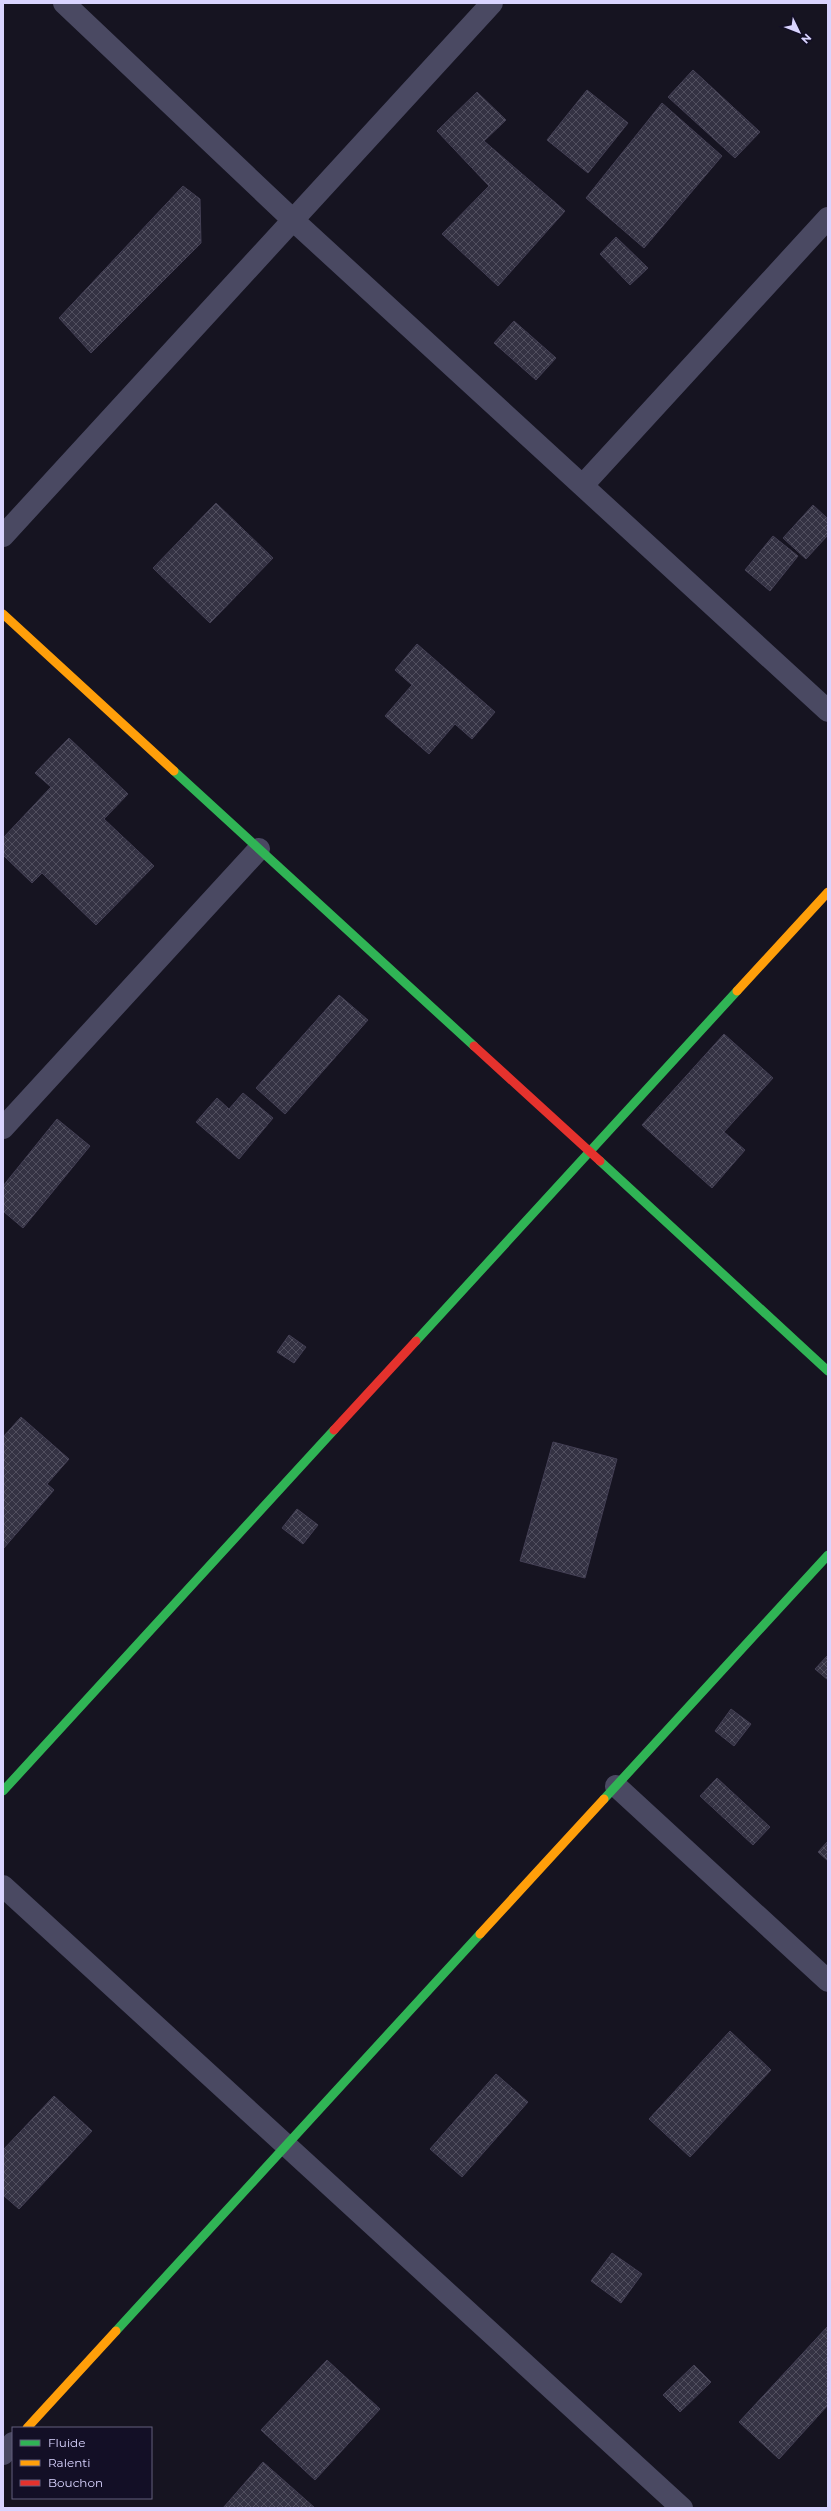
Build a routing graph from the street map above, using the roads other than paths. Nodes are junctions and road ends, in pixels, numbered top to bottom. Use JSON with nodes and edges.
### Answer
{"nodes":[{"id":1,"x":64,"y":3,"type":"edge"},
{"id":2,"x":492,"y":3,"type":"edge"},
{"id":3,"x":828,"y":218,"type":"edge"},
{"id":4,"x":293,"y":220,"type":"junction"},
{"id":5,"x":583,"y":485,"type":"junction"},
{"id":6,"x":3,"y":536,"type":"edge"},
{"id":7,"x":3,"y":614,"type":"edge"},
{"id":8,"x":828,"y":711,"type":"edge"},
{"id":9,"x":259,"y":849,"type":"junction"},
{"id":10,"x":828,"y":892,"type":"edge"},
{"id":11,"x":3,"y":1128,"type":"edge"},
{"id":12,"x":589,"y":1152,"type":"junction"},
{"id":13,"x":828,"y":1371,"type":"edge"},
{"id":14,"x":828,"y":1555,"type":"edge"},
{"id":15,"x":616,"y":1786,"type":"junction"},
{"id":16,"x":3,"y":1791,"type":"edge"},
{"id":17,"x":3,"y":1886,"type":"edge"},
{"id":18,"x":828,"y":1982,"type":"edge"},
{"id":19,"x":286,"y":2145,"type":"junction"},
{"id":20,"x":28,"y":2427,"type":"edge"},
{"id":21,"x":12,"y":2444,"type":"edge"},
{"id":22,"x":3,"y":2454,"type":"edge"},
{"id":23,"x":682,"y":2508,"type":"edge"}],
"edges":[{"from":1,"to":4,"type":"street"},
{"from":2,"to":4,"type":"street"},
{"from":3,"to":5,"type":"street"},
{"from":4,"to":5,"type":"street"},
{"from":4,"to":6,"type":"street"},
{"from":5,"to":8,"type":"street"},
{"from":7,"to":9,"type":"street"},
{"from":9,"to":11,"type":"street"},
{"from":9,"to":12,"type":"street"},
{"from":10,"to":12,"type":"street"},
{"from":12,"to":13,"type":"street"},
{"from":12,"to":16,"type":"street"},
{"from":14,"to":15,"type":"street"},
{"from":15,"to":18,"type":"street"},
{"from":15,"to":19,"type":"street"},
{"from":17,"to":19,"type":"street"},
{"from":19,"to":20,"type":"street"},
{"from":19,"to":23,"type":"street"},
{"from":21,"to":22,"type":"street"}]}
